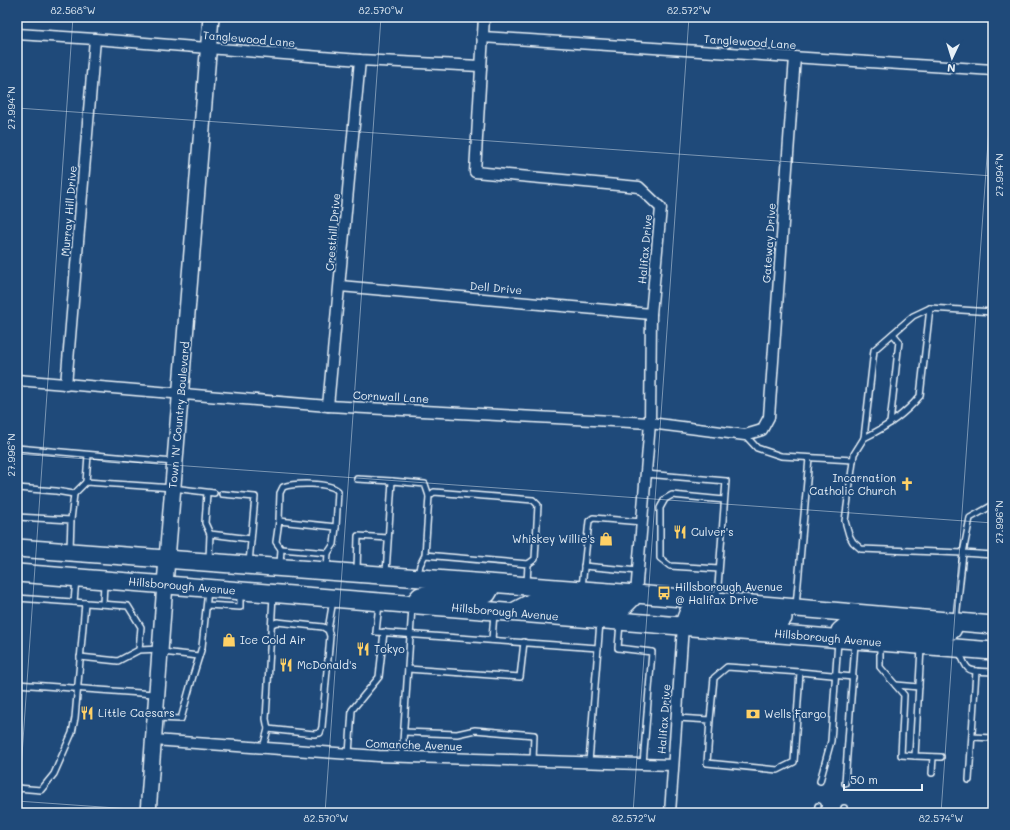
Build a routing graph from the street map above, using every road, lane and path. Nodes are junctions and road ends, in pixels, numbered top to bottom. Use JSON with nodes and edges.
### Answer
{"nodes":[{"id":1,"x":211,"y":17,"type":"edge"},
{"id":2,"x":484,"y":17,"type":"edge"},
{"id":3,"x":17,"y":34,"type":"edge"},
{"id":4,"x":482,"y":37,"type":"junction"},
{"id":5,"x":95,"y":39,"type":"junction"},
{"id":6,"x":208,"y":48,"type":"junction"},
{"id":7,"x":795,"y":57,"type":"junction"},
{"id":8,"x":360,"y":60,"type":"junction"},
{"id":9,"x":480,"y":66,"type":"junction"},
{"id":10,"x":993,"y":70,"type":"edge"},
{"id":11,"x":340,"y":286,"type":"junction"},
{"id":12,"x":930,"y":308,"type":"junction"},
{"id":13,"x":993,"y":312,"type":"edge"},
{"id":14,"x":651,"y":314,"type":"junction"},
{"id":15,"x":893,"y":334,"type":"junction"},
{"id":16,"x":17,"y":380,"type":"edge"},
{"id":17,"x":66,"y":385,"type":"junction"},
{"id":18,"x":180,"y":394,"type":"junction"},
{"id":19,"x":328,"y":406,"type":"junction"},
{"id":20,"x":650,"y":423,"type":"junction"},
{"id":21,"x":890,"y":423,"type":"junction"},
{"id":22,"x":762,"y":430,"type":"joint"},
{"id":23,"x":745,"y":435,"type":"junction"},
{"id":24,"x":864,"y":438,"type":"junction"},
{"id":25,"x":17,"y":448,"type":"edge"},
{"id":26,"x":88,"y":455,"type":"junction"},
{"id":27,"x":809,"y":458,"type":"junction"},
{"id":28,"x":853,"y":460,"type":"junction"},
{"id":29,"x":175,"y":462,"type":"junction"},
{"id":30,"x":646,"y":474,"type":"junction"},
{"id":31,"x":357,"y":479,"type":"dead end"},
{"id":32,"x":392,"y":481,"type":"junction"},
{"id":33,"x":86,"y":482,"type":"junction"},
{"id":34,"x":17,"y":488,"type":"edge"},
{"id":35,"x":173,"y":488,"type":"junction"},
{"id":36,"x":207,"y":493,"type":"junction"},
{"id":37,"x":214,"y":493,"type":"dead end"},
{"id":38,"x":74,"y":494,"type":"junction"},
{"id":39,"x":222,"y":494,"type":"dead end"},
{"id":40,"x":429,"y":496,"type":"junction"},
{"id":41,"x":724,"y":500,"type":"junction"},
{"id":42,"x":993,"y":505,"type":"edge"},
{"id":43,"x":17,"y":517,"type":"edge"},
{"id":44,"x":71,"y":520,"type":"junction"},
{"id":45,"x":279,"y":522,"type":"junction"},
{"id":46,"x":642,"y":522,"type":"junction"},
{"id":47,"x":336,"y":527,"type":"junction"},
{"id":48,"x":210,"y":534,"type":"junction"},
{"id":49,"x":388,"y":538,"type":"junction"},
{"id":50,"x":251,"y":539,"type":"junction"},
{"id":51,"x":17,"y":548,"type":"edge"},
{"id":52,"x":281,"y":549,"type":"junction"},
{"id":53,"x":70,"y":552,"type":"junction"},
{"id":54,"x":963,"y":552,"type":"junction"},
{"id":55,"x":328,"y":553,"type":"junction"},
{"id":56,"x":993,"y":555,"type":"edge"},
{"id":57,"x":425,"y":556,"type":"junction"},
{"id":58,"x":167,"y":560,"type":"junction"},
{"id":59,"x":208,"y":563,"type":"junction"},
{"id":60,"x":528,"y":564,"type":"junction"},
{"id":61,"x":248,"y":566,"type":"junction"},
{"id":62,"x":584,"y":566,"type":"junction"},
{"id":63,"x":280,"y":568,"type":"junction"},
{"id":64,"x":719,"y":569,"type":"junction"},
{"id":65,"x":638,"y":570,"type":"junction"},
{"id":66,"x":327,"y":572,"type":"junction"},
{"id":67,"x":17,"y":573,"type":"edge"},
{"id":68,"x":356,"y":574,"type":"junction"},
{"id":69,"x":386,"y":576,"type":"junction"},
{"id":70,"x":76,"y":577,"type":"junction"},
{"id":71,"x":417,"y":579,"type":"junction"},
{"id":72,"x":105,"y":580,"type":"junction"},
{"id":73,"x":165,"y":584,"type":"junction"},
{"id":74,"x":493,"y":584,"type":"junction"},
{"id":75,"x":526,"y":586,"type":"junction"},
{"id":76,"x":208,"y":588,"type":"junction"},
{"id":77,"x":240,"y":590,"type":"junction"},
{"id":78,"x":582,"y":590,"type":"junction"},
{"id":79,"x":274,"y":593,"type":"junction"},
{"id":80,"x":636,"y":594,"type":"junction"},
{"id":81,"x":17,"y":598,"type":"edge"},
{"id":82,"x":333,"y":598,"type":"junction"},
{"id":83,"x":74,"y":602,"type":"junction"},
{"id":84,"x":379,"y":602,"type":"junction"},
{"id":85,"x":717,"y":602,"type":"junction"},
{"id":86,"x":84,"y":603,"type":"junction"},
{"id":87,"x":103,"y":604,"type":"junction"},
{"id":88,"x":413,"y":604,"type":"junction"},
{"id":89,"x":207,"y":605,"type":"junction"},
{"id":90,"x":795,"y":609,"type":"junction"},
{"id":91,"x":494,"y":611,"type":"junction"},
{"id":92,"x":512,"y":612,"type":"junction"},
{"id":93,"x":601,"y":619,"type":"junction"},
{"id":94,"x":621,"y":621,"type":"junction"},
{"id":95,"x":956,"y":622,"type":"junction"},
{"id":96,"x":272,"y":624,"type":"junction"},
{"id":97,"x":993,"y":625,"type":"edge"},
{"id":98,"x":683,"y":626,"type":"junction"},
{"id":99,"x":328,"y":630,"type":"junction"},
{"id":100,"x":384,"y":632,"type":"junction"},
{"id":101,"x":410,"y":634,"type":"junction"},
{"id":102,"x":838,"y":638,"type":"junction"},
{"id":103,"x":492,"y":640,"type":"junction"},
{"id":104,"x":856,"y":640,"type":"junction"},
{"id":105,"x":524,"y":642,"type":"junction"},
{"id":106,"x":880,"y":642,"type":"junction"},
{"id":107,"x":922,"y":645,"type":"junction"},
{"id":108,"x":598,"y":648,"type":"junction"},
{"id":109,"x":957,"y":648,"type":"junction"},
{"id":110,"x":139,"y":650,"type":"junction"},
{"id":111,"x":160,"y":650,"type":"junction"},
{"id":112,"x":993,"y":651,"type":"edge"},
{"id":113,"x":199,"y":656,"type":"junction"},
{"id":114,"x":80,"y":657,"type":"junction"},
{"id":115,"x":408,"y":669,"type":"junction"},
{"id":116,"x":976,"y":671,"type":"junction"},
{"id":117,"x":800,"y":672,"type":"junction"},
{"id":118,"x":993,"y":672,"type":"edge"},
{"id":119,"x":836,"y":675,"type":"junction"},
{"id":120,"x":853,"y":677,"type":"junction"},
{"id":121,"x":17,"y":684,"type":"edge"},
{"id":122,"x":896,"y":685,"type":"junction"},
{"id":123,"x":919,"y":687,"type":"junction"},
{"id":124,"x":78,"y":688,"type":"junction"},
{"id":125,"x":157,"y":695,"type":"junction"},
{"id":126,"x":156,"y":718,"type":"junction"},
{"id":127,"x":677,"y":718,"type":"junction"},
{"id":128,"x":710,"y":720,"type":"junction"},
{"id":129,"x":268,"y":729,"type":"junction"},
{"id":130,"x":404,"y":732,"type":"junction"},
{"id":131,"x":972,"y":737,"type":"junction"},
{"id":132,"x":993,"y":738,"type":"edge"},
{"id":133,"x":154,"y":740,"type":"junction"},
{"id":134,"x":263,"y":748,"type":"junction"},
{"id":135,"x":349,"y":754,"type":"junction"},
{"id":136,"x":915,"y":756,"type":"junction"},
{"id":137,"x":402,"y":757,"type":"junction"},
{"id":138,"x":933,"y":757,"type":"junction"},
{"id":139,"x":941,"y":758,"type":"dead end"},
{"id":140,"x":533,"y":761,"type":"junction"},
{"id":141,"x":589,"y":762,"type":"junction"},
{"id":142,"x":643,"y":764,"type":"junction"},
{"id":143,"x":674,"y":765,"type":"junction"},
{"id":144,"x":932,"y":773,"type":"dead end"},
{"id":145,"x":969,"y":780,"type":"dead end"},
{"id":146,"x":820,"y":781,"type":"dead end"},
{"id":147,"x":845,"y":783,"type":"dead end"},
{"id":148,"x":17,"y":788,"type":"edge"},
{"id":149,"x":818,"y":806,"type":"dead end"},
{"id":150,"x":148,"y":813,"type":"edge"},
{"id":151,"x":670,"y":813,"type":"edge"},
{"id":152,"x":817,"y":813,"type":"edge"}],
"edges":[{"from":1,"to":6,"type":"street","name":"Town 'N' Country Boulevard"},
{"from":2,"to":4,"type":"street","name":"Halifax Drive"},
{"from":3,"to":5,"type":"street","name":"Tanglewood Lane"},
{"from":4,"to":7,"type":"street","name":"Tanglewood Lane"},
{"from":4,"to":9,"type":"street","name":"Halifax Drive"},
{"from":5,"to":6,"type":"street","name":"Tanglewood Lane"},
{"from":5,"to":17,"type":"street","name":"Murray Hill Drive"},
{"from":6,"to":8,"type":"street","name":"Tanglewood Lane"},
{"from":6,"to":18,"type":"street","name":"Town 'N' Country Boulevard"},
{"from":7,"to":10,"type":"street","name":"Tanglewood Lane"},
{"from":7,"to":22,"type":"street","name":"Gateway Drive"},
{"from":8,"to":9,"type":"street","name":"Tanglewood Lane"},
{"from":8,"to":11,"type":"street","name":"Cresthill Drive"},
{"from":9,"to":14,"type":"street","name":"Halifax Drive"},
{"from":11,"to":14,"type":"street","name":"Dell Drive"},
{"from":11,"to":19,"type":"street","name":"Cresthill Drive"},
{"from":12,"to":13,"type":"lane"},
{"from":12,"to":15,"type":"lane"},
{"from":12,"to":21,"type":"lane"},
{"from":14,"to":20,"type":"street","name":"Halifax Drive"},
{"from":15,"to":21,"type":"lane"},
{"from":15,"to":24,"type":"lane"},
{"from":16,"to":17,"type":"street","name":"Cornwall Lane"},
{"from":17,"to":18,"type":"street","name":"Cornwall Lane"},
{"from":18,"to":19,"type":"street","name":"Cornwall Lane"},
{"from":18,"to":29,"type":"street","name":"Town 'N' Country Boulevard"},
{"from":19,"to":20,"type":"street","name":"Cornwall Lane"},
{"from":20,"to":23,"type":"street","name":"Cornwall Lane"},
{"from":20,"to":30,"type":"street","name":"Halifax Drive"},
{"from":21,"to":24,"type":"lane"},
{"from":22,"to":23,"type":"street","name":"Cornwall Lane"},
{"from":23,"to":27,"type":"lane"},
{"from":24,"to":28,"type":"lane"},
{"from":25,"to":26,"type":"lane"},
{"from":26,"to":29,"type":"lane"},
{"from":26,"to":33,"type":"lane"},
{"from":27,"to":28,"type":"lane"},
{"from":27,"to":90,"type":"lane"},
{"from":28,"to":54,"type":"lane"},
{"from":29,"to":35,"type":"street","name":"Town 'N' Country Boulevard"},
{"from":30,"to":41,"type":"lane"},
{"from":30,"to":46,"type":"street","name":"Halifax Drive"},
{"from":31,"to":32,"type":"lane"},
{"from":32,"to":40,"type":"lane"},
{"from":32,"to":49,"type":"lane"},
{"from":33,"to":35,"type":"lane"},
{"from":33,"to":38,"type":"lane"},
{"from":34,"to":38,"type":"lane"},
{"from":35,"to":36,"type":"lane"},
{"from":35,"to":58,"type":"street","name":"Town 'N' Country Boulevard"},
{"from":36,"to":37,"type":"lane"},
{"from":36,"to":48,"type":"lane"},
{"from":38,"to":44,"type":"lane"},
{"from":39,"to":50,"type":"lane"},
{"from":40,"to":57,"type":"lane"},
{"from":40,"to":60,"type":"lane"},
{"from":41,"to":64,"type":"lane"},
{"from":41,"to":64,"type":"lane"},
{"from":42,"to":54,"type":"lane"},
{"from":43,"to":44,"type":"lane"},
{"from":44,"to":53,"type":"lane"},
{"from":45,"to":47,"type":"lane"},
{"from":45,"to":47,"type":"lane"},
{"from":45,"to":52,"type":"lane"},
{"from":46,"to":62,"type":"lane"},
{"from":46,"to":65,"type":"street","name":"Halifax Drive"},
{"from":47,"to":55,"type":"lane"},
{"from":48,"to":50,"type":"lane"},
{"from":48,"to":59,"type":"lane"},
{"from":49,"to":68,"type":"lane"},
{"from":49,"to":69,"type":"lane"},
{"from":50,"to":61,"type":"lane"},
{"from":51,"to":53,"type":"main road"},
{"from":52,"to":55,"type":"lane"},
{"from":52,"to":63,"type":"lane"},
{"from":53,"to":58,"type":"main road"},
{"from":54,"to":56,"type":"lane"},
{"from":54,"to":95,"type":"lane"},
{"from":55,"to":66,"type":"lane"},
{"from":57,"to":60,"type":"lane"},
{"from":57,"to":71,"type":"lane"},
{"from":58,"to":59,"type":"main road"},
{"from":58,"to":73,"type":"street","name":"Town 'N' Country Boulevard"},
{"from":59,"to":61,"type":"main road"},
{"from":60,"to":75,"type":"lane"},
{"from":61,"to":63,"type":"main road"},
{"from":62,"to":65,"type":"lane"},
{"from":62,"to":78,"type":"lane"},
{"from":63,"to":66,"type":"main road"},
{"from":64,"to":85,"type":"lane"},
{"from":65,"to":80,"type":"street","name":"Halifax Drive"},
{"from":66,"to":68,"type":"main road"},
{"from":67,"to":70,"type":"main road","name":"Hillsborough Avenue"},
{"from":68,"to":69,"type":"main road"},
{"from":69,"to":71,"type":"main road"},
{"from":70,"to":72,"type":"main road","name":"Hillsborough Avenue"},
{"from":70,"to":83,"type":"lane"},
{"from":71,"to":74,"type":"main road"},
{"from":72,"to":73,"type":"main road","name":"Hillsborough Avenue"},
{"from":72,"to":87,"type":"lane"},
{"from":73,"to":76,"type":"main road","name":"Hillsborough Avenue"},
{"from":73,"to":111,"type":"street","name":"Town 'N' Country Boulevard"},
{"from":74,"to":75,"type":"main road"},
{"from":74,"to":88,"type":"main road"},
{"from":75,"to":78,"type":"main road"},
{"from":76,"to":77,"type":"main road","name":"Hillsborough Avenue"},
{"from":76,"to":89,"type":"lane"},
{"from":77,"to":79,"type":"main road","name":"Hillsborough Avenue"},
{"from":77,"to":89,"type":"lane"},
{"from":78,"to":80,"type":"main road"},
{"from":79,"to":82,"type":"main road","name":"Hillsborough Avenue"},
{"from":79,"to":96,"type":"lane"},
{"from":80,"to":85,"type":"main road"},
{"from":80,"to":92,"type":"main road"},
{"from":81,"to":83,"type":"lane"},
{"from":82,"to":84,"type":"main road","name":"Hillsborough Avenue"},
{"from":82,"to":99,"type":"lane"},
{"from":83,"to":86,"type":"lane"},
{"from":84,"to":88,"type":"main road","name":"Hillsborough Avenue"},
{"from":84,"to":100,"type":"lane"},
{"from":85,"to":90,"type":"main road"},
{"from":86,"to":87,"type":"lane"},
{"from":86,"to":114,"type":"lane"},
{"from":87,"to":110,"type":"lane"},
{"from":88,"to":91,"type":"main road","name":"Hillsborough Avenue"},
{"from":88,"to":101,"type":"lane"},
{"from":89,"to":113,"type":"lane"},
{"from":90,"to":95,"type":"main road"},
{"from":90,"to":98,"type":"main road"},
{"from":91,"to":92,"type":"main road","name":"Hillsborough Avenue"},
{"from":91,"to":103,"type":"lane"},
{"from":92,"to":93,"type":"main road","name":"Hillsborough Avenue"},
{"from":93,"to":94,"type":"main road","name":"Hillsborough Avenue"},
{"from":93,"to":108,"type":"lane"},
{"from":94,"to":98,"type":"main road","name":"Hillsborough Avenue"},
{"from":94,"to":142,"type":"lane"},
{"from":95,"to":97,"type":"main road"},
{"from":95,"to":102,"type":"main road"},
{"from":96,"to":99,"type":"lane"},
{"from":96,"to":129,"type":"lane"},
{"from":98,"to":102,"type":"main road","name":"Hillsborough Avenue"},
{"from":98,"to":127,"type":"street","name":"Halifax Drive"},
{"from":99,"to":129,"type":"lane"},
{"from":100,"to":101,"type":"lane"},
{"from":100,"to":135,"type":"lane"},
{"from":101,"to":103,"type":"lane"},
{"from":101,"to":115,"type":"lane"},
{"from":102,"to":104,"type":"main road","name":"Hillsborough Avenue"},
{"from":102,"to":119,"type":"lane"},
{"from":103,"to":105,"type":"lane"},
{"from":104,"to":106,"type":"main road","name":"Hillsborough Avenue"},
{"from":104,"to":120,"type":"lane"},
{"from":105,"to":108,"type":"lane"},
{"from":105,"to":115,"type":"lane"},
{"from":106,"to":107,"type":"main road","name":"Hillsborough Avenue"},
{"from":106,"to":122,"type":"lane"},
{"from":107,"to":109,"type":"main road","name":"Hillsborough Avenue"},
{"from":107,"to":123,"type":"lane"},
{"from":108,"to":141,"type":"lane"},
{"from":109,"to":112,"type":"main road","name":"Hillsborough Avenue"},
{"from":109,"to":116,"type":"lane"},
{"from":110,"to":111,"type":"lane"},
{"from":110,"to":114,"type":"lane"},
{"from":111,"to":113,"type":"lane"},
{"from":111,"to":125,"type":"street","name":"Town 'N' Country Boulevard"},
{"from":113,"to":126,"type":"lane"},
{"from":114,"to":124,"type":"lane"},
{"from":115,"to":130,"type":"lane"},
{"from":116,"to":118,"type":"lane"},
{"from":116,"to":131,"type":"lane"},
{"from":117,"to":119,"type":"lane"},
{"from":117,"to":128,"type":"lane"},
{"from":117,"to":128,"type":"lane"},
{"from":119,"to":120,"type":"lane"},
{"from":119,"to":146,"type":"lane"},
{"from":120,"to":147,"type":"lane"},
{"from":121,"to":124,"type":"lane"},
{"from":122,"to":123,"type":"lane"},
{"from":122,"to":136,"type":"lane"},
{"from":123,"to":136,"type":"lane"},
{"from":124,"to":125,"type":"lane"},
{"from":124,"to":148,"type":"lane"},
{"from":125,"to":126,"type":"street","name":"Town 'N' Country Boulevard"},
{"from":126,"to":133,"type":"street","name":"Town 'N' Country Boulevard"},
{"from":127,"to":128,"type":"lane"},
{"from":127,"to":143,"type":"street","name":"Halifax Drive"},
{"from":129,"to":134,"type":"lane"},
{"from":130,"to":137,"type":"lane"},
{"from":130,"to":140,"type":"lane"},
{"from":131,"to":132,"type":"lane"},
{"from":131,"to":145,"type":"lane"},
{"from":133,"to":134,"type":"street","name":"Comanche Avenue"},
{"from":133,"to":150,"type":"street","name":"Town 'N' Country Boulevard"},
{"from":134,"to":135,"type":"street","name":"Comanche Avenue"},
{"from":135,"to":137,"type":"street","name":"Comanche Avenue"},
{"from":136,"to":138,"type":"lane"},
{"from":137,"to":140,"type":"street","name":"Comanche Avenue"},
{"from":138,"to":139,"type":"lane"},
{"from":138,"to":144,"type":"lane"},
{"from":140,"to":141,"type":"street","name":"Comanche Avenue"},
{"from":141,"to":142,"type":"street","name":"Comanche Avenue"},
{"from":142,"to":143,"type":"street","name":"Comanche Avenue"},
{"from":143,"to":151,"type":"street","name":"Halifax Drive"},
{"from":149,"to":152,"type":"lane"}]}
